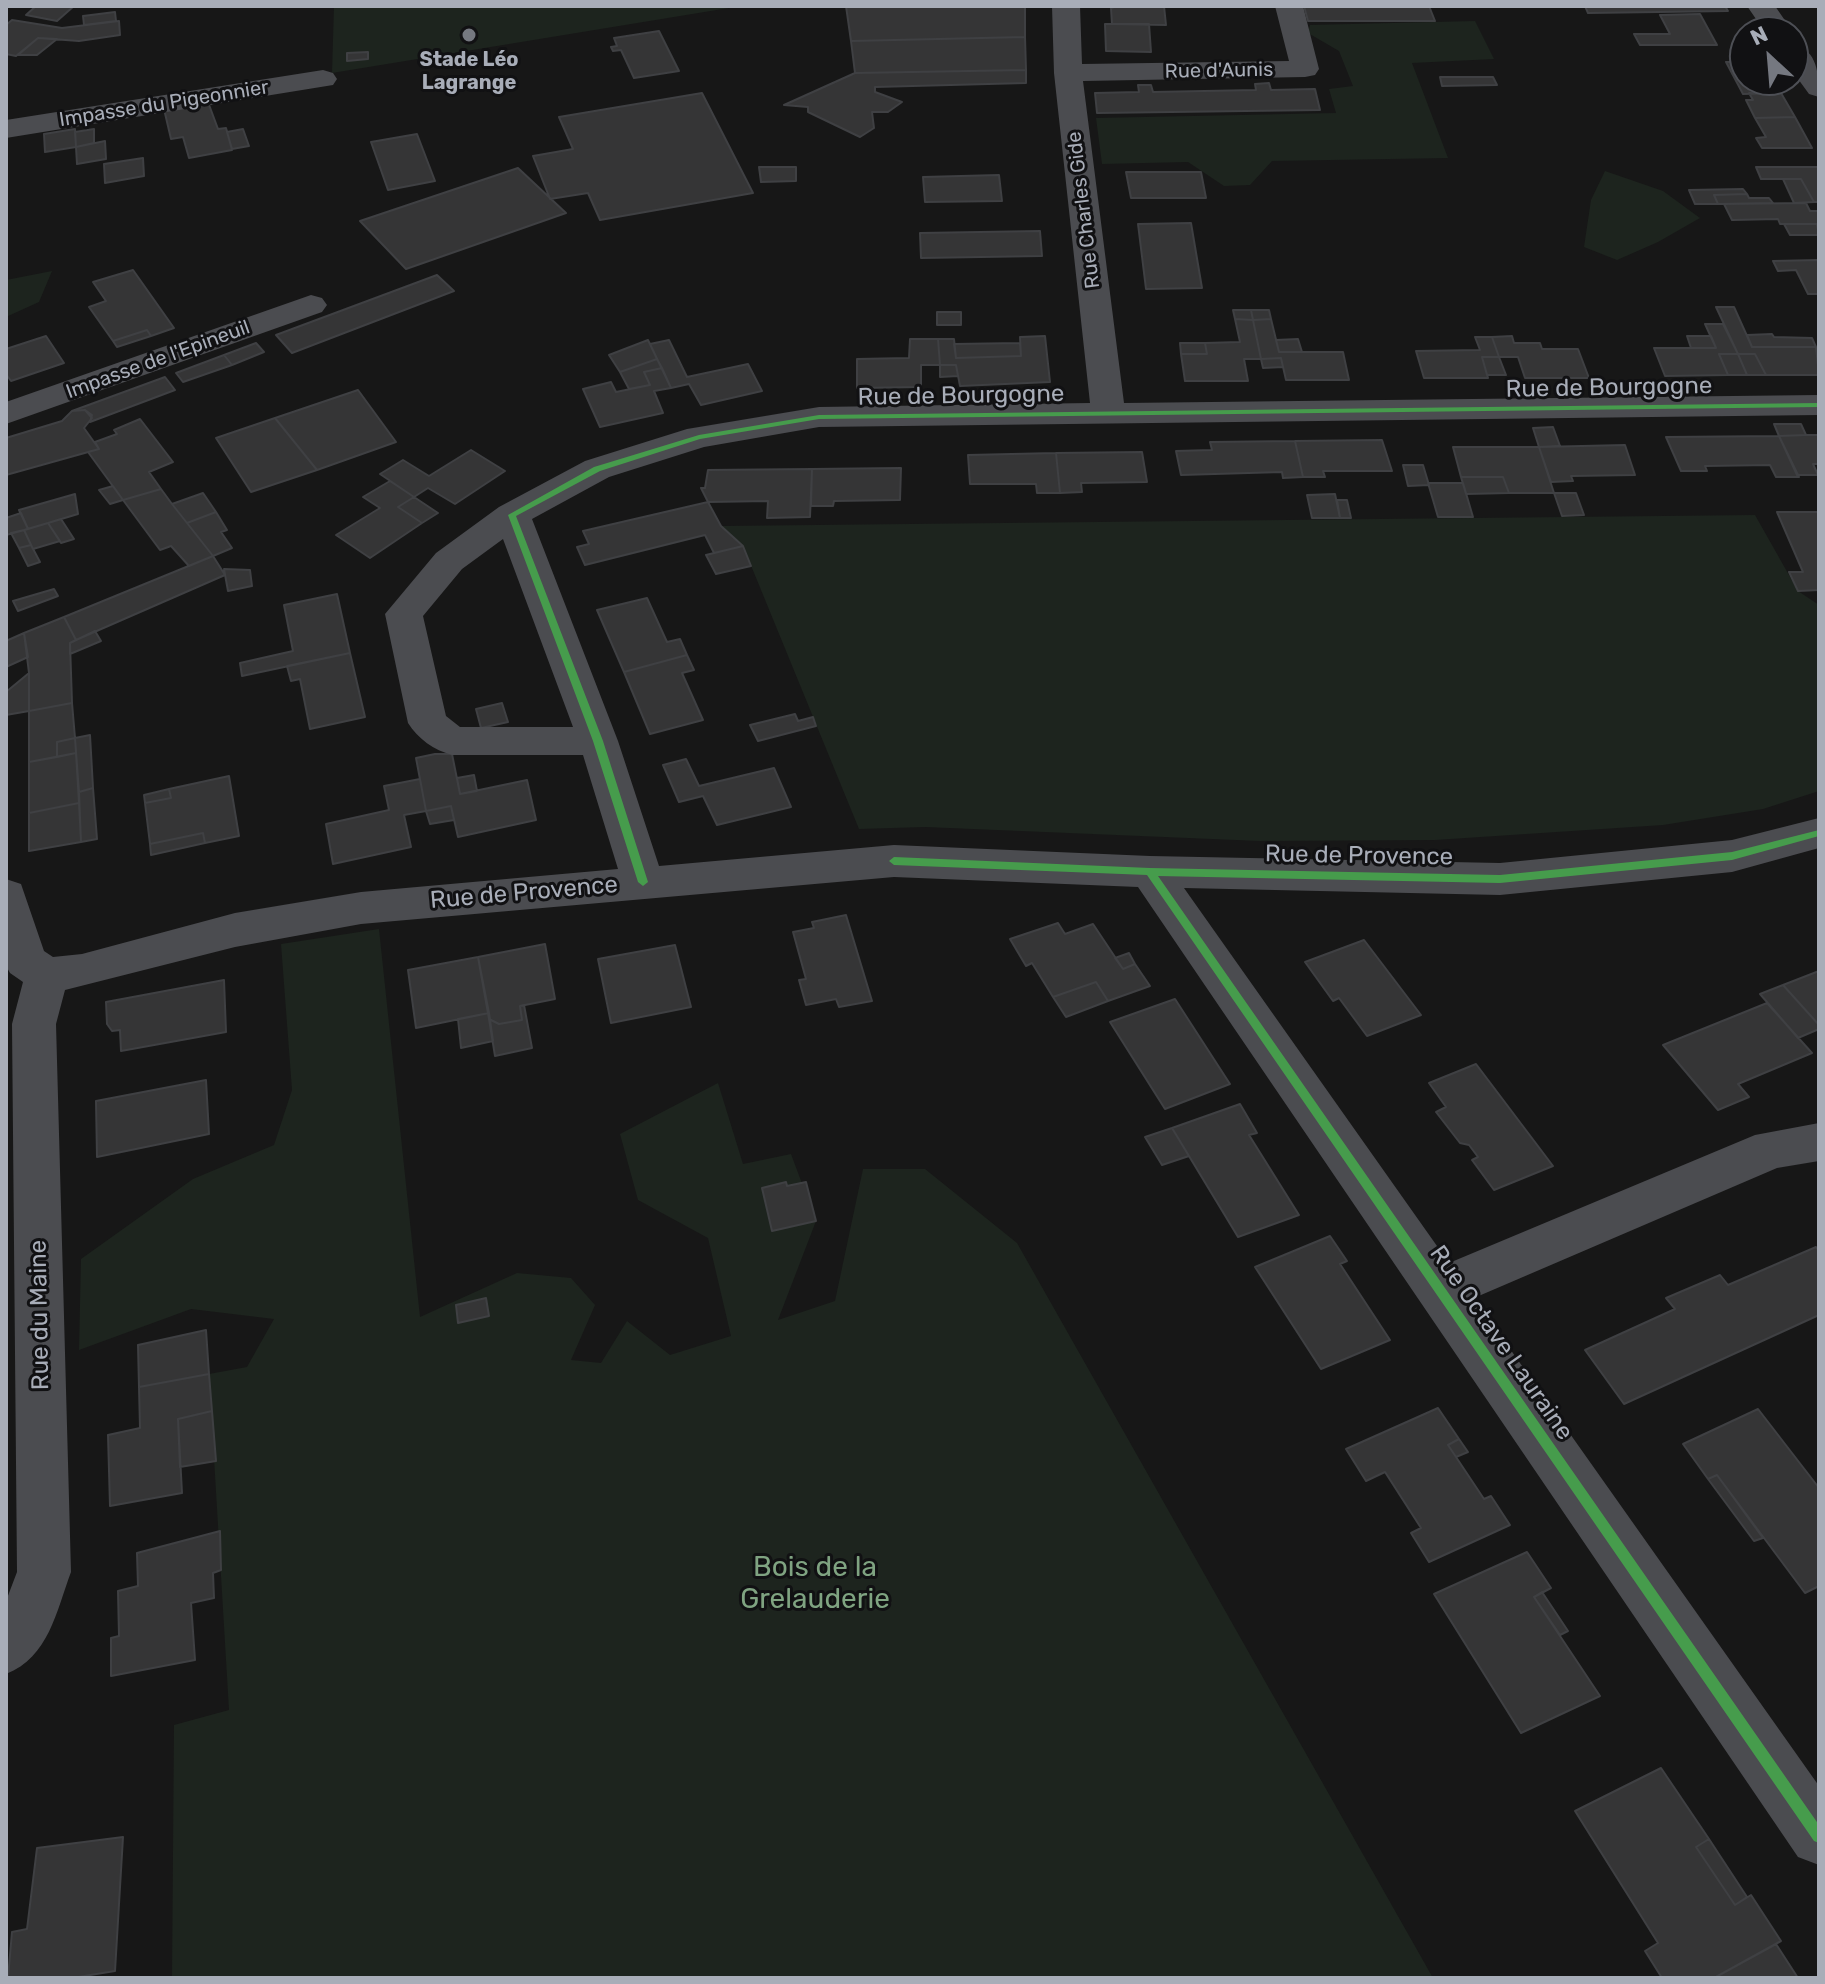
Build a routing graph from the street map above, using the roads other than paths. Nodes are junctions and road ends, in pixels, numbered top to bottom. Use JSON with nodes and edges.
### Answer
{"nodes":[{"id":1,"x":1066,"y":6,"type":"edge"},
{"id":2,"x":1289,"y":6,"type":"edge"},
{"id":3,"x":1068,"y":73,"type":"junction"},
{"id":4,"x":323,"y":79,"type":"dead end"},
{"id":5,"x":6,"y":129,"type":"edge"},
{"id":6,"x":311,"y":305,"type":"dead end"},
{"id":7,"x":1819,"y":405,"type":"edge"},
{"id":8,"x":6,"y":414,"type":"edge"},
{"id":9,"x":1108,"y":414,"type":"junction"},
{"id":10,"x":512,"y":515,"type":"junction"},
{"id":11,"x":598,"y":741,"type":"junction"},
{"id":12,"x":1819,"y":833,"type":"edge"},
{"id":13,"x":1150,"y":872,"type":"junction"},
{"id":14,"x":643,"y":882,"type":"junction"},
{"id":15,"x":6,"y":895,"type":"edge"},
{"id":16,"x":47,"y":975,"type":"junction"},
{"id":17,"x":1819,"y":1142,"type":"edge"},
{"id":18,"x":1440,"y":1290,"type":"junction"},
{"id":19,"x":6,"y":1647,"type":"edge"},
{"id":20,"x":1819,"y":1836,"type":"edge"}],
"edges":[{"from":1,"to":3,"type":"street","name":"Rue Charles Gide"},
{"from":2,"to":3,"type":"street","name":"Rue d'Aunis"},
{"from":3,"to":9,"type":"street","name":"Rue Charles Gide"},
{"from":4,"to":5,"type":"street","name":"Impasse du Pigeonnier"},
{"from":6,"to":8,"type":"street","name":"Impasse de l'Epineuil"},
{"from":7,"to":9,"type":"street","name":"Rue de Bourgogne"},
{"from":9,"to":10,"type":"street","name":"Rue de Bourgogne"},
{"from":10,"to":11,"type":"street"},
{"from":10,"to":11,"type":"street","name":"Rue de Bourgogne"},
{"from":11,"to":14,"type":"street"},
{"from":12,"to":13,"type":"street","name":"Rue de Provence"},
{"from":13,"to":14,"type":"street","name":"Rue de Provence"},
{"from":13,"to":18,"type":"street","name":"Rue Octave Lauraine"},
{"from":14,"to":16,"type":"street","name":"Rue de Provence"},
{"from":15,"to":16,"type":"street"},
{"from":16,"to":19,"type":"street","name":"Rue du Maine"},
{"from":17,"to":18,"type":"street","name":"Rue Octave Lauraine"},
{"from":18,"to":20,"type":"street","name":"Rue Octave Lauraine"}]}
